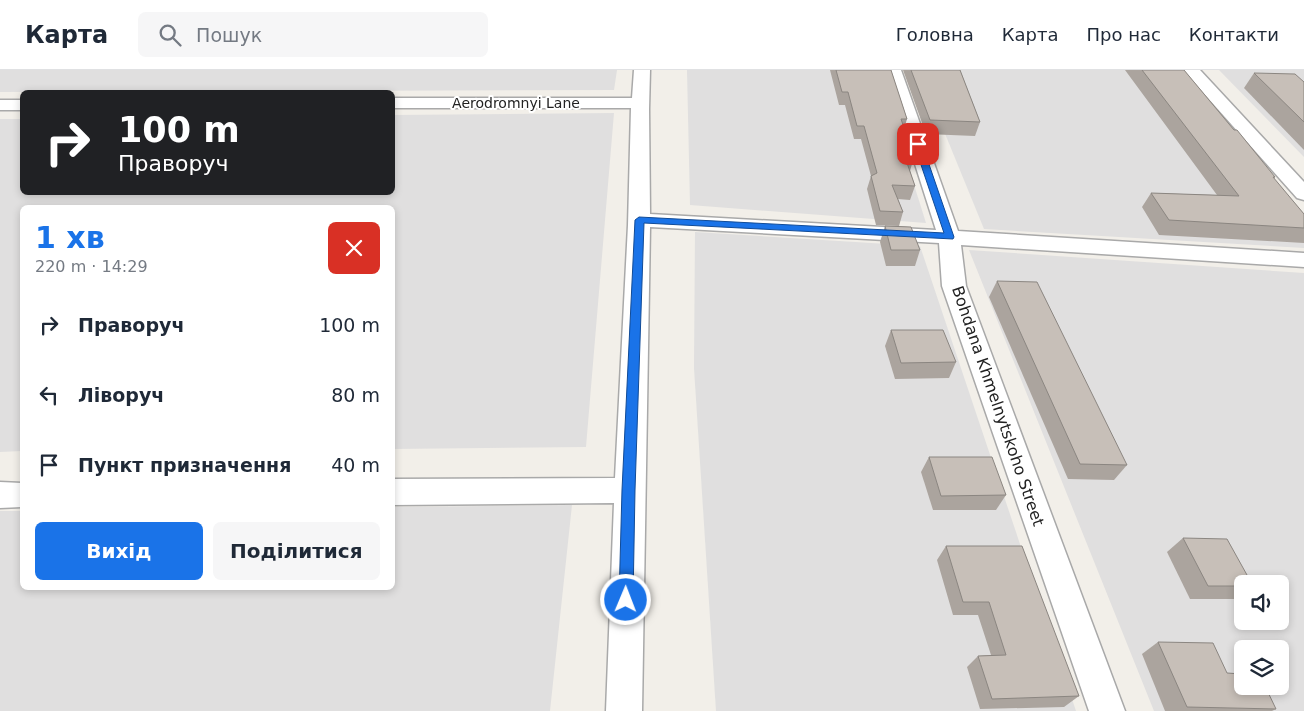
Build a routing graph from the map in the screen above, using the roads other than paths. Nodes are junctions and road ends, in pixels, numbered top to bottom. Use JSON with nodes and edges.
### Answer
{"nodes":[{"id":1,"x":642,"y":70,"type":"edge"},
{"id":2,"x":893,"y":70,"type":"edge"},
{"id":3,"x":1191,"y":70,"type":"edge"},
{"id":4,"x":395,"y":103,"type":"edge"},
{"id":5,"x":639,"y":103,"type":"junction"},
{"id":6,"x":20,"y":104,"type":"edge"},
{"id":7,"x":0,"y":105,"type":"edge"},
{"id":8,"x":1304,"y":194,"type":"edge"},
{"id":9,"x":639,"y":220,"type":"junction"},
{"id":10,"x":949,"y":237,"type":"junction"},
{"id":11,"x":1304,"y":260,"type":"edge"},
{"id":12,"x":628,"y":490,"type":"junction"},
{"id":13,"x":395,"y":492,"type":"edge"},
{"id":14,"x":0,"y":495,"type":"edge"},
{"id":15,"x":20,"y":495,"type":"edge"},
{"id":16,"x":624,"y":711,"type":"edge"},
{"id":17,"x":1107,"y":711,"type":"edge"}],
"edges":[{"from":1,"to":5,"type":"street"},
{"from":2,"to":10,"type":"street","name":"Bohdana Khmelnytskoho Street"},
{"from":3,"to":8,"type":"street"},
{"from":4,"to":5,"type":"street","name":"Aerodromnyi Lane"},
{"from":5,"to":9,"type":"street"},
{"from":6,"to":7,"type":"street"},
{"from":9,"to":10,"type":"street"},
{"from":9,"to":12,"type":"street"},
{"from":10,"to":11,"type":"street"},
{"from":10,"to":17,"type":"street","name":"Bohdana Khmelnytskoho Street"},
{"from":12,"to":13,"type":"street"},
{"from":12,"to":16,"type":"street"},
{"from":14,"to":15,"type":"street"}]}
